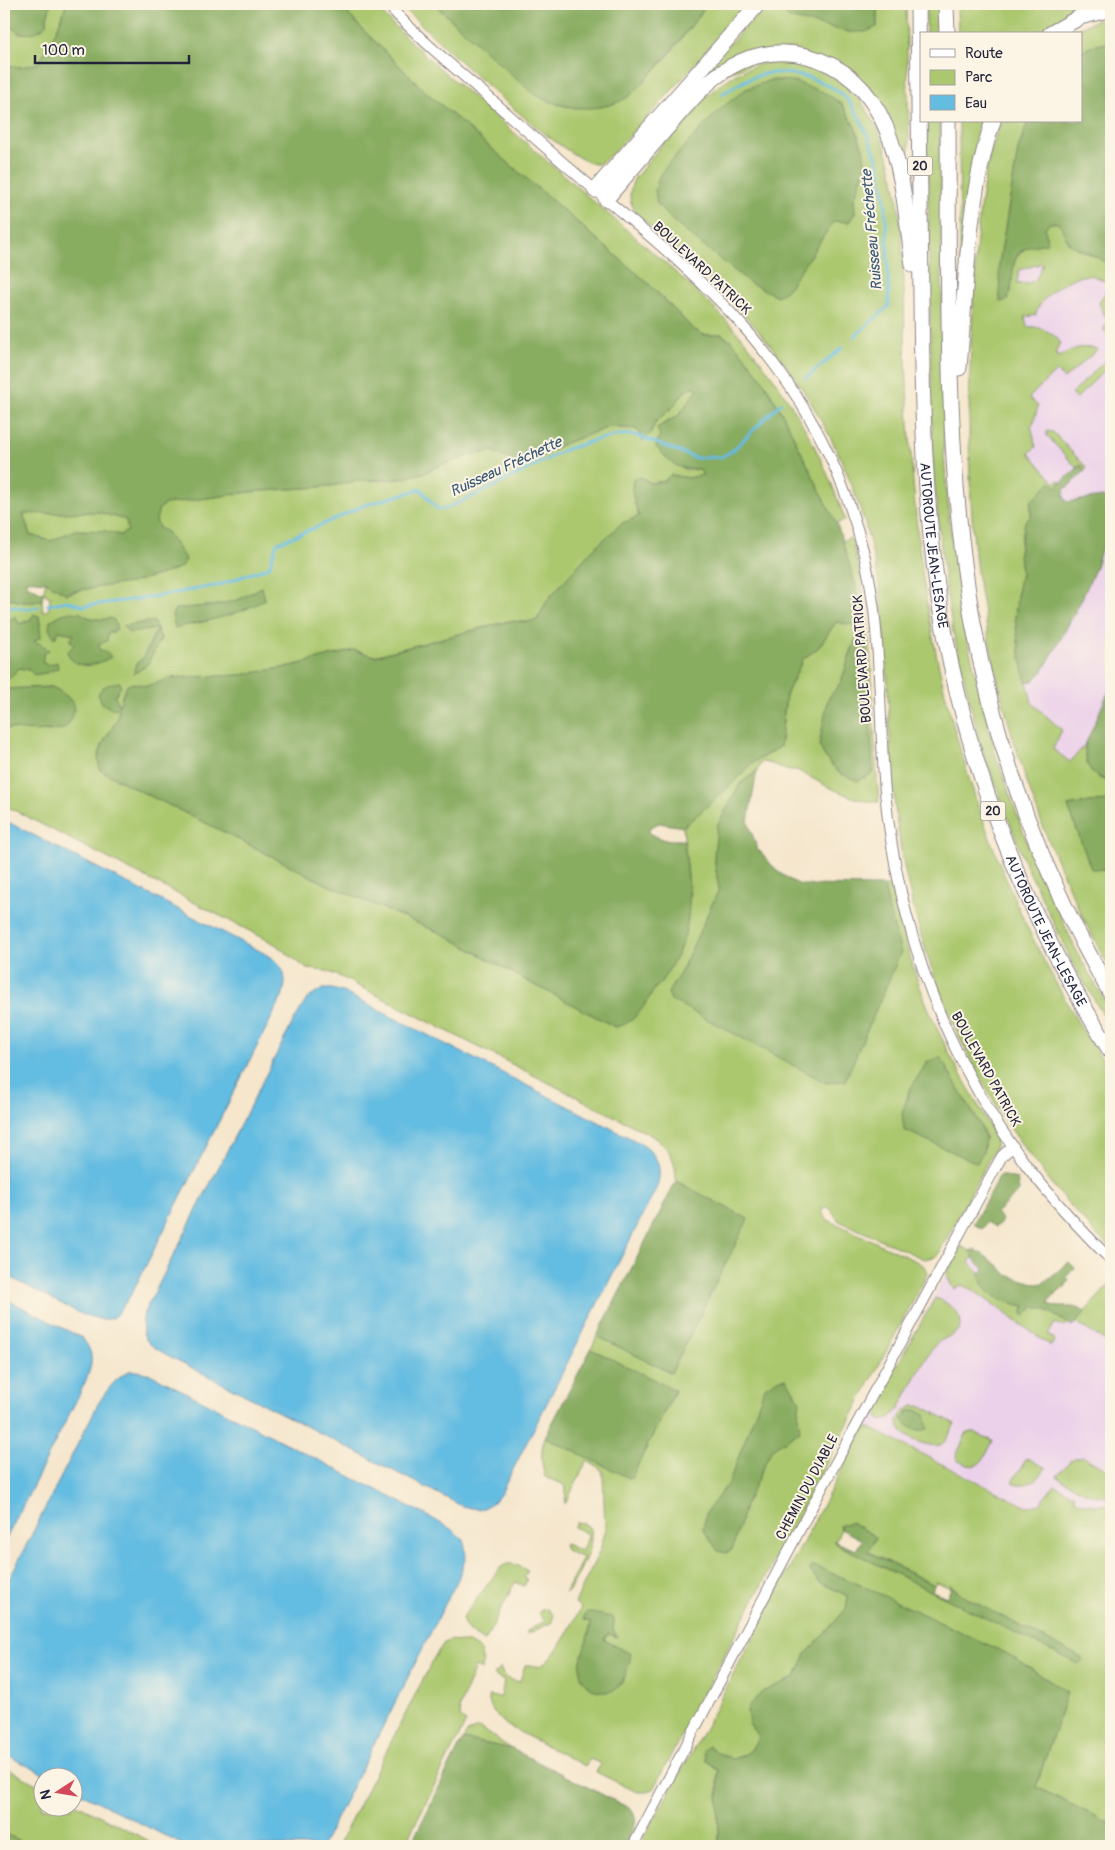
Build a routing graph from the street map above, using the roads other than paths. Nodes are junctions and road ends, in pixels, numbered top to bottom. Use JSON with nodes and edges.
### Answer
{"nodes":[{"id":1,"x":386,"y":4,"type":"edge"},
{"id":2,"x":758,"y":4,"type":"edge"},
{"id":3,"x":918,"y":4,"type":"edge"},
{"id":4,"x":946,"y":4,"type":"edge"},
{"id":5,"x":1111,"y":9,"type":"edge"},
{"id":6,"x":947,"y":32,"type":"edge"},
{"id":7,"x":1054,"y":32,"type":"edge"},
{"id":8,"x":948,"y":122,"type":"edge"},
{"id":9,"x":993,"y":122,"type":"edge"},
{"id":10,"x":600,"y":194,"type":"junction"},
{"id":11,"x":922,"y":328,"type":"junction"},
{"id":12,"x":953,"y":439,"type":"junction"},
{"id":13,"x":1111,"y":994,"type":"edge"},
{"id":14,"x":1111,"y":1052,"type":"edge"},
{"id":15,"x":1013,"y":1146,"type":"junction"},
{"id":16,"x":1111,"y":1260,"type":"edge"},
{"id":17,"x":632,"y":1846,"type":"edge"}],
"edges":[{"from":1,"to":10,"type":"street","name":"BOULEVARD PATRICK"},
{"from":2,"to":10,"type":"highway"},
{"from":3,"to":11,"type":"highway","name":"AUTOROUTE JEAN-LESAGE","number":"20"},
{"from":4,"to":6,"type":"highway"},
{"from":5,"to":7,"type":"highway"},
{"from":8,"to":12,"type":"highway","name":"AUTOROUTE JEAN-LESAGE","number":"20"},
{"from":9,"to":12,"type":"highway"},
{"from":10,"to":11,"type":"highway"},
{"from":10,"to":15,"type":"street","name":"BOULEVARD PATRICK"},
{"from":11,"to":14,"type":"highway","name":"AUTOROUTE JEAN-LESAGE","number":"20"},
{"from":12,"to":13,"type":"highway","name":"AUTOROUTE JEAN-LESAGE","number":"20"},
{"from":15,"to":16,"type":"street","name":"BOULEVARD PATRICK"},
{"from":15,"to":17,"type":"street","name":"CHEMIN DU DIABLE"}]}
